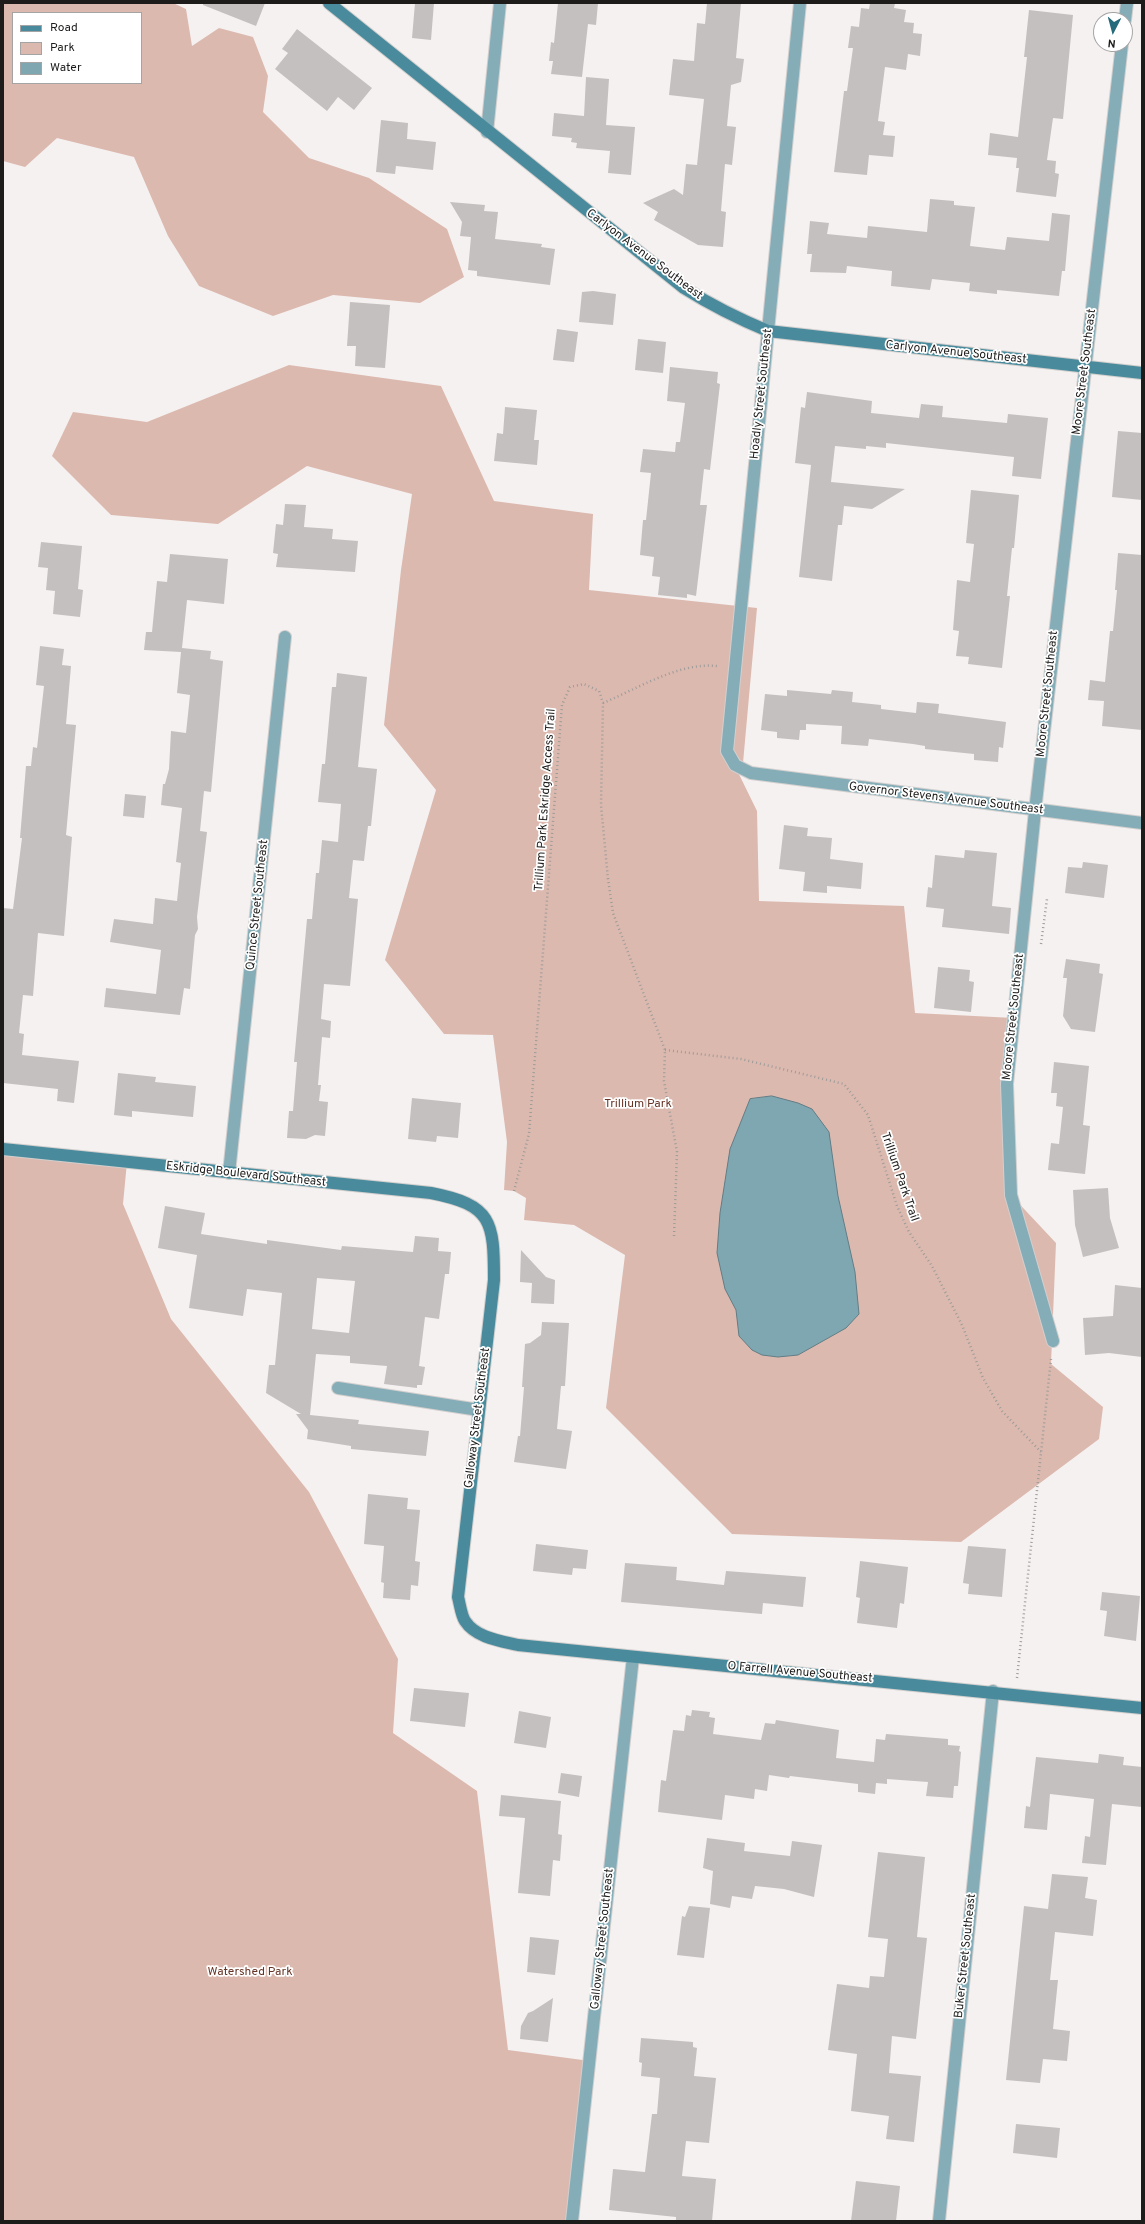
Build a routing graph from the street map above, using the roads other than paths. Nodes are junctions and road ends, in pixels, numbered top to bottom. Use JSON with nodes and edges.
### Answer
{"nodes":[{"id":1,"x":329,"y":3,"type":"edge"},
{"id":2,"x":500,"y":3,"type":"edge"},
{"id":3,"x":800,"y":3,"type":"edge"},
{"id":4,"x":1121,"y":52,"type":"edge"},
{"id":5,"x":487,"y":132,"type":"junction"},
{"id":6,"x":768,"y":331,"type":"junction"},
{"id":7,"x":1085,"y":367,"type":"junction"},
{"id":8,"x":1142,"y":373,"type":"edge"},
{"id":9,"x":285,"y":636,"type":"dead end"},
{"id":10,"x":750,"y":773,"type":"joint"},
{"id":11,"x":1035,"y":811,"type":"junction"},
{"id":12,"x":1142,"y":823,"type":"edge"},
{"id":13,"x":3,"y":1149,"type":"edge"},
{"id":14,"x":229,"y":1173,"type":"junction"},
{"id":15,"x":484,"y":1215,"type":"joint"},
{"id":16,"x":1053,"y":1341,"type":"road end"},
{"id":17,"x":338,"y":1388,"type":"dead end"},
{"id":18,"x":479,"y":1410,"type":"junction"},
{"id":19,"x":465,"y":1621,"type":"joint"},
{"id":20,"x":633,"y":1657,"type":"junction"},
{"id":21,"x":993,"y":1691,"type":"junction"},
{"id":22,"x":1142,"y":1708,"type":"edge"},
{"id":23,"x":572,"y":2221,"type":"edge"},
{"id":24,"x":939,"y":2221,"type":"edge"}],
"edges":[{"from":1,"to":5,"type":"street","name":"Carlyon Avenue Southeast"},
{"from":2,"to":5,"type":"street"},
{"from":3,"to":6,"type":"street","name":"Hoadly Street Southeast"},
{"from":4,"to":7,"type":"street","name":"Moore Street Southeast"},
{"from":5,"to":6,"type":"street","name":"Carlyon Avenue Southeast"},
{"from":6,"to":7,"type":"street","name":"Carlyon Avenue Southeast"},
{"from":6,"to":10,"type":"street","name":"Hoadly Street Southeast"},
{"from":7,"to":8,"type":"street","name":"Carlyon Avenue Southeast"},
{"from":7,"to":11,"type":"street","name":"Moore Street Southeast"},
{"from":9,"to":14,"type":"street","name":"Quince Street Southeast"},
{"from":10,"to":11,"type":"street","name":"Governor Stevens Avenue Southeast"},
{"from":11,"to":12,"type":"street","name":"Governor Stevens Avenue Southeast"},
{"from":11,"to":16,"type":"street","name":"Moore Street Southeast"},
{"from":13,"to":14,"type":"street","name":"Eskridge Boulevard Southeast"},
{"from":14,"to":15,"type":"street","name":"Eskridge Boulevard Southeast"},
{"from":15,"to":18,"type":"street","name":"Galloway Street Southeast"},
{"from":17,"to":18,"type":"street"},
{"from":18,"to":19,"type":"street","name":"Galloway Street Southeast"},
{"from":19,"to":20,"type":"street","name":"O Farrell Avenue Southeast"},
{"from":20,"to":21,"type":"street","name":"O Farrell Avenue Southeast"},
{"from":20,"to":23,"type":"street","name":"Galloway Street Southeast"},
{"from":21,"to":22,"type":"street","name":"O Farrell Avenue Southeast"},
{"from":21,"to":24,"type":"street","name":"Buker Street Southeast"}]}
